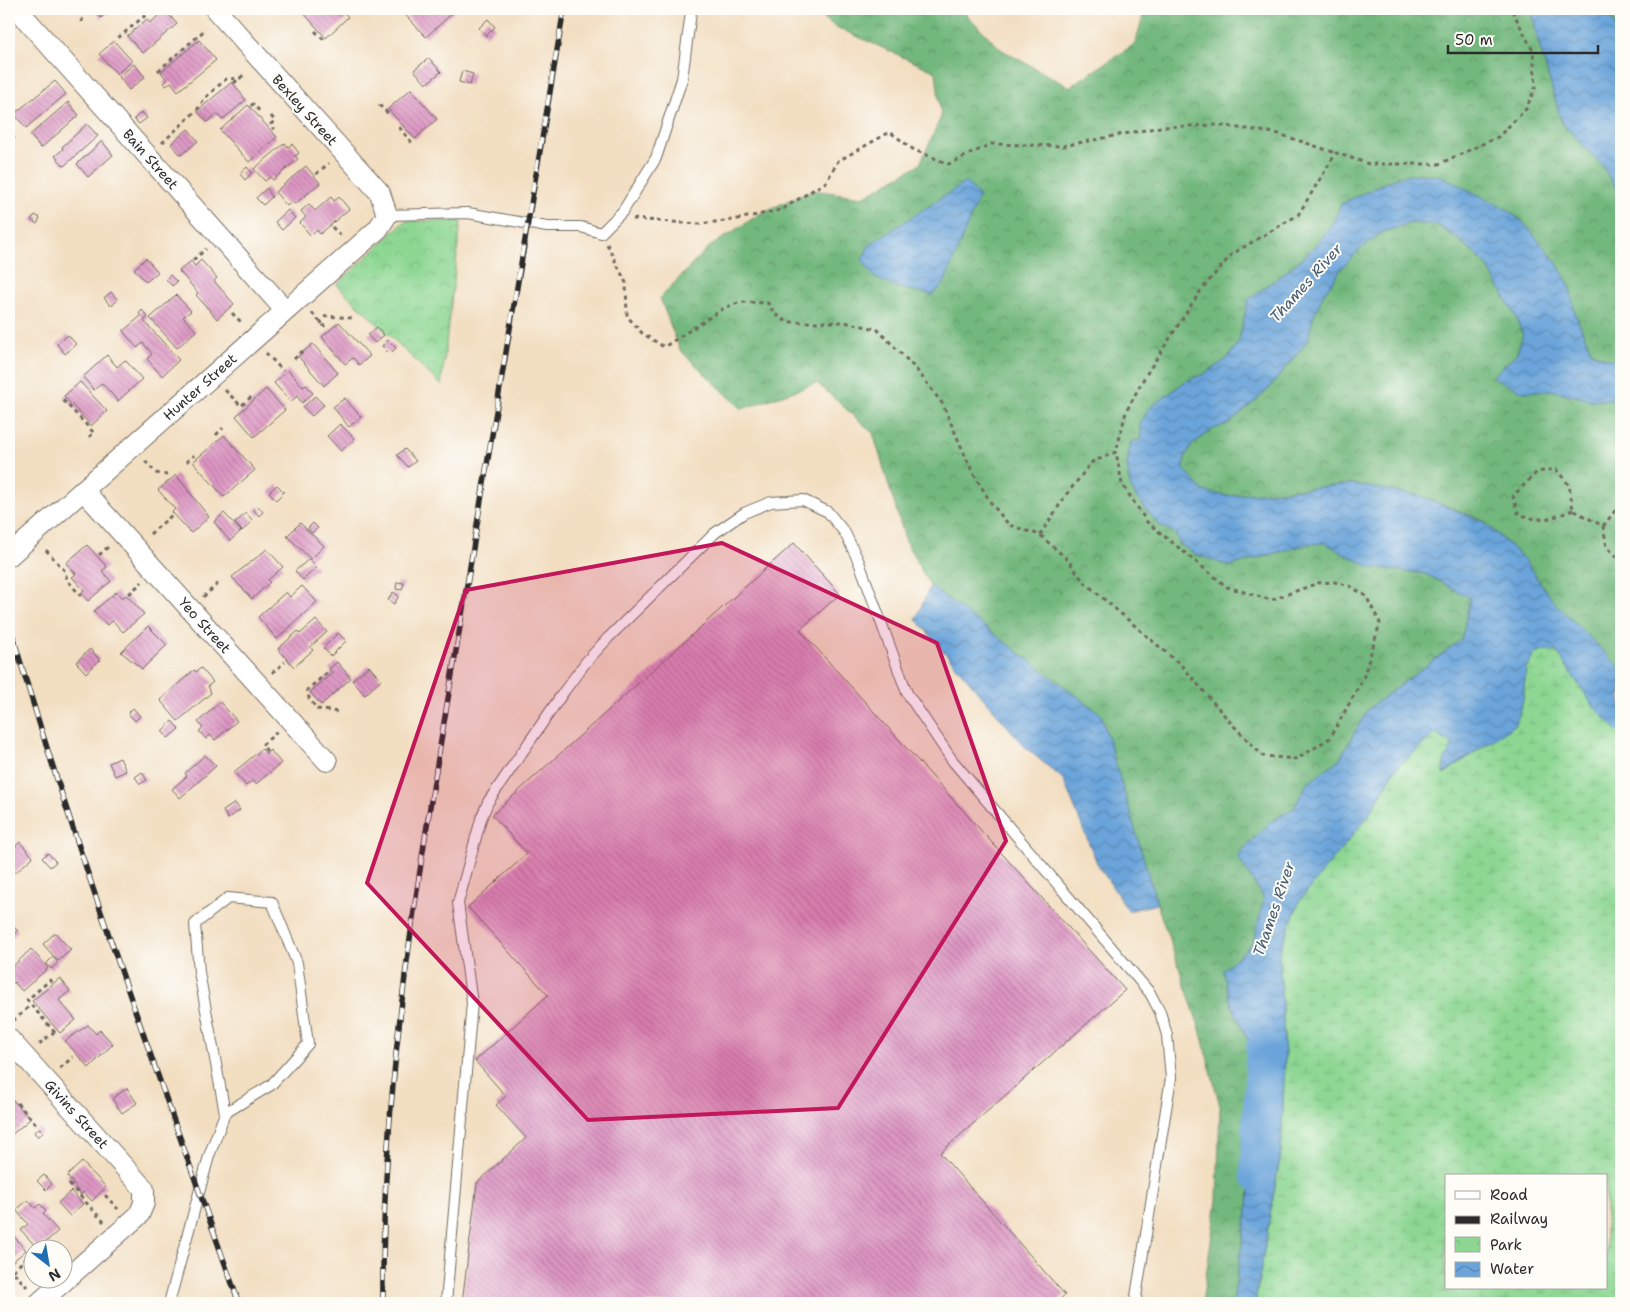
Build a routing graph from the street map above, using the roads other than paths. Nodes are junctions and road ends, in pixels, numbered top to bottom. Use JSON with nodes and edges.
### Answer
{"nodes":[{"id":1,"x":17,"y":9,"type":"edge"},
{"id":2,"x":690,"y":12,"type":"dead end"},
{"id":3,"x":214,"y":16,"type":"edge"},
{"id":4,"x":388,"y":214,"type":"junction"},
{"id":5,"x":285,"y":310,"type":"junction"},
{"id":6,"x":83,"y":490,"type":"junction"},
{"id":7,"x":9,"y":556,"type":"edge"},
{"id":8,"x":327,"y":762,"type":"dead end"},
{"id":9,"x":11,"y":1030,"type":"edge"},
{"id":10,"x":225,"y":1113,"type":"junction"},
{"id":11,"x":35,"y":1297,"type":"edge"},
{"id":12,"x":169,"y":1303,"type":"edge"},
{"id":13,"x":446,"y":1303,"type":"edge"},
{"id":14,"x":1135,"y":1303,"type":"edge"}],
"edges":[{"from":1,"to":5,"type":"street","name":"Bain Street"},
{"from":2,"to":4,"type":"lane"},
{"from":3,"to":4,"type":"street","name":"Bexley Street"},
{"from":4,"to":5,"type":"street","name":"Hunter Street"},
{"from":5,"to":6,"type":"street","name":"Hunter Street"},
{"from":6,"to":7,"type":"street","name":"Hunter Street"},
{"from":6,"to":8,"type":"street","name":"Yeo Street"},
{"from":9,"to":11,"type":"street","name":"Givins Street"},
{"from":10,"to":10,"type":"lane"},
{"from":10,"to":12,"type":"lane"},
{"from":13,"to":14,"type":"lane"}]}
